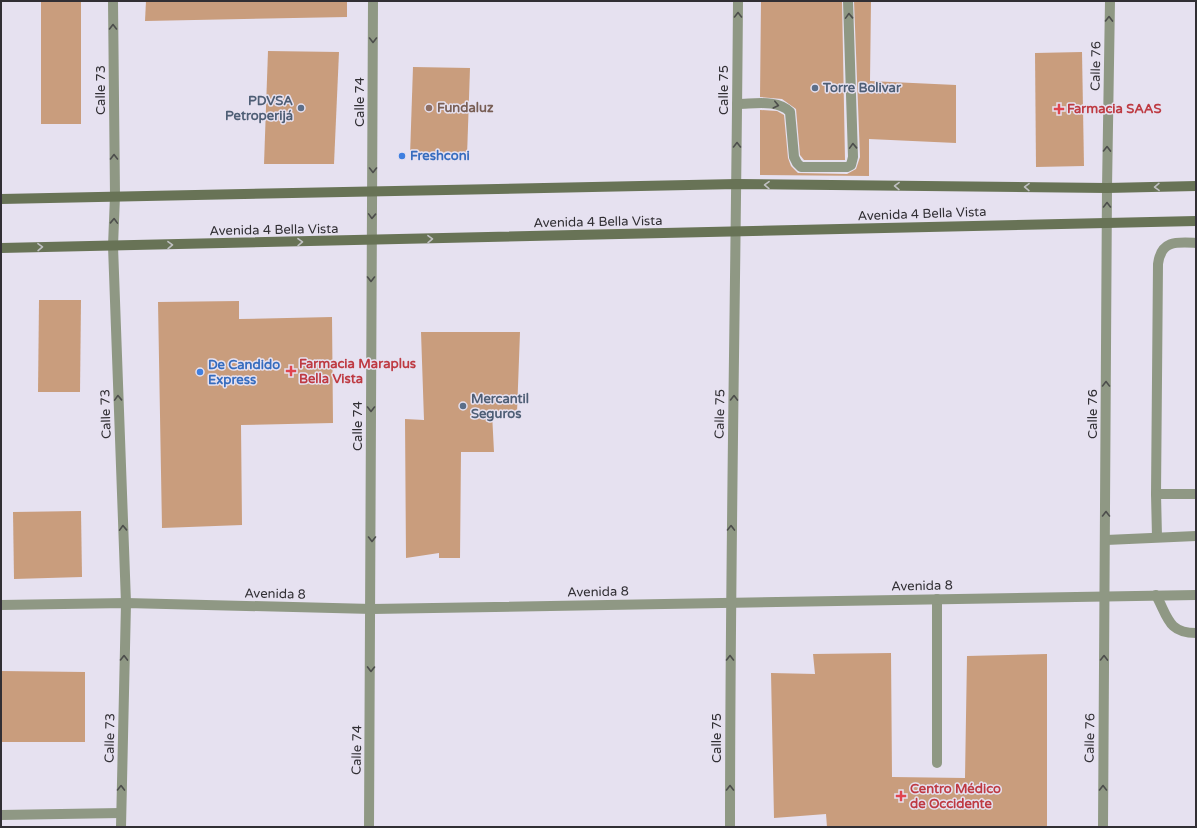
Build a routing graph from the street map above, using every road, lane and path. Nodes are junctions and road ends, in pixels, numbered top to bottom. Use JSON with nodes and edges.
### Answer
{"nodes":[{"id":1,"x":113,"y":1,"type":"edge"},
{"id":2,"x":373,"y":1,"type":"edge"},
{"id":3,"x":738,"y":1,"type":"edge"},
{"id":4,"x":848,"y":1,"type":"edge"},
{"id":5,"x":1110,"y":1,"type":"edge"},
{"id":6,"x":737,"y":104,"type":"junction"},
{"id":7,"x":737,"y":184,"type":"junction"},
{"id":8,"x":1196,"y":186,"type":"edge"},
{"id":9,"x":1107,"y":188,"type":"junction"},
{"id":10,"x":373,"y":191,"type":"junction"},
{"id":11,"x":114,"y":196,"type":"junction"},
{"id":12,"x":1,"y":198,"type":"edge"},
{"id":13,"x":1196,"y":221,"type":"edge"},
{"id":14,"x":1106,"y":222,"type":"junction"},
{"id":15,"x":737,"y":232,"type":"junction"},
{"id":16,"x":371,"y":240,"type":"junction"},
{"id":17,"x":1196,"y":243,"type":"edge"},
{"id":18,"x":113,"y":246,"type":"junction"},
{"id":19,"x":1,"y":248,"type":"edge"},
{"id":20,"x":1156,"y":494,"type":"junction"},
{"id":21,"x":1196,"y":494,"type":"edge"},
{"id":22,"x":1196,"y":536,"type":"edge"},
{"id":23,"x":1157,"y":537,"type":"junction"},
{"id":24,"x":1106,"y":540,"type":"junction"},
{"id":25,"x":1156,"y":595,"type":"junction"},
{"id":26,"x":1196,"y":595,"type":"edge"},
{"id":27,"x":1105,"y":596,"type":"junction"},
{"id":28,"x":937,"y":599,"type":"junction"},
{"id":29,"x":126,"y":603,"type":"junction"},
{"id":30,"x":730,"y":603,"type":"junction"},
{"id":31,"x":1,"y":605,"type":"edge"},
{"id":32,"x":372,"y":609,"type":"junction"},
{"id":33,"x":1196,"y":633,"type":"edge"},
{"id":34,"x":938,"y":763,"type":"dead end"},
{"id":35,"x":121,"y":813,"type":"junction"},
{"id":36,"x":1,"y":815,"type":"edge"},
{"id":37,"x":121,"y":827,"type":"edge"},
{"id":38,"x":369,"y":827,"type":"edge"},
{"id":39,"x":730,"y":827,"type":"edge"},
{"id":40,"x":1103,"y":827,"type":"edge"}],
"edges":[{"from":11,"to":1,"type":"street","name":"Calle 73","one_way":true},
{"from":2,"to":10,"type":"street","name":"Calle 74","one_way":true},
{"from":6,"to":3,"type":"street","name":"Calle 75","one_way":true},
{"from":6,"to":4,"type":"street","one_way":true},
{"from":9,"to":5,"type":"street","name":"Calle 76","one_way":true},
{"from":7,"to":6,"type":"street","name":"Calle 75","one_way":true},
{"from":9,"to":7,"type":"street","name":"Avenida 4 Bella Vista","one_way":true},
{"from":7,"to":10,"type":"street","name":"Avenida 4 Bella Vista"},
{"from":7,"to":15,"type":"street","name":"Calle 75"},
{"from":8,"to":9,"type":"street","name":"Avenida 4 Bella Vista","one_way":true},
{"from":14,"to":9,"type":"street","name":"Calle 76","one_way":true},
{"from":10,"to":11,"type":"street","name":"Avenida 4 Bella Vista"},
{"from":10,"to":16,"type":"street","name":"Calle 74","one_way":true},
{"from":11,"to":12,"type":"street","name":"Avenida 4 Bella Vista"},
{"from":18,"to":11,"type":"street","name":"Calle 73","one_way":true},
{"from":13,"to":14,"type":"street","name":"Avenida 4 Bella Vista"},
{"from":14,"to":15,"type":"street","name":"Avenida 4 Bella Vista"},
{"from":24,"to":14,"type":"street","name":"Calle 76","one_way":true},
{"from":16,"to":15,"type":"street","name":"Avenida 4 Bella Vista","one_way":true},
{"from":30,"to":15,"type":"street","name":"Calle 75","one_way":true},
{"from":18,"to":16,"type":"street","name":"Avenida 4 Bella Vista","one_way":true},
{"from":16,"to":32,"type":"street","name":"Calle 74","one_way":true},
{"from":17,"to":20,"type":"street"},
{"from":19,"to":18,"type":"street","name":"Avenida 4 Bella Vista","one_way":true},
{"from":29,"to":18,"type":"street","name":"Calle 73","one_way":true},
{"from":20,"to":21,"type":"street"},
{"from":20,"to":23,"type":"street"},
{"from":22,"to":23,"type":"street"},
{"from":23,"to":24,"type":"street"},
{"from":24,"to":27,"type":"street","name":"Calle 76"},
{"from":25,"to":26,"type":"street","name":"Avenida 8"},
{"from":25,"to":27,"type":"street","name":"Avenida 8"},
{"from":25,"to":33,"type":"street"},
{"from":27,"to":28,"type":"street","name":"Avenida 8"},
{"from":40,"to":27,"type":"street","name":"Calle 76","one_way":true},
{"from":28,"to":30,"type":"street","name":"Avenida 8"},
{"from":28,"to":34,"type":"street"},
{"from":29,"to":31,"type":"street","name":"Avenida 8"},
{"from":29,"to":32,"type":"street","name":"Avenida 8"},
{"from":35,"to":29,"type":"street","name":"Calle 73","one_way":true},
{"from":30,"to":32,"type":"street","name":"Avenida 8"},
{"from":39,"to":30,"type":"street","name":"Calle 75","one_way":true},
{"from":32,"to":38,"type":"street","name":"Calle 74","one_way":true},
{"from":35,"to":36,"type":"street"},
{"from":35,"to":37,"type":"street","name":"Calle 73"}]}
